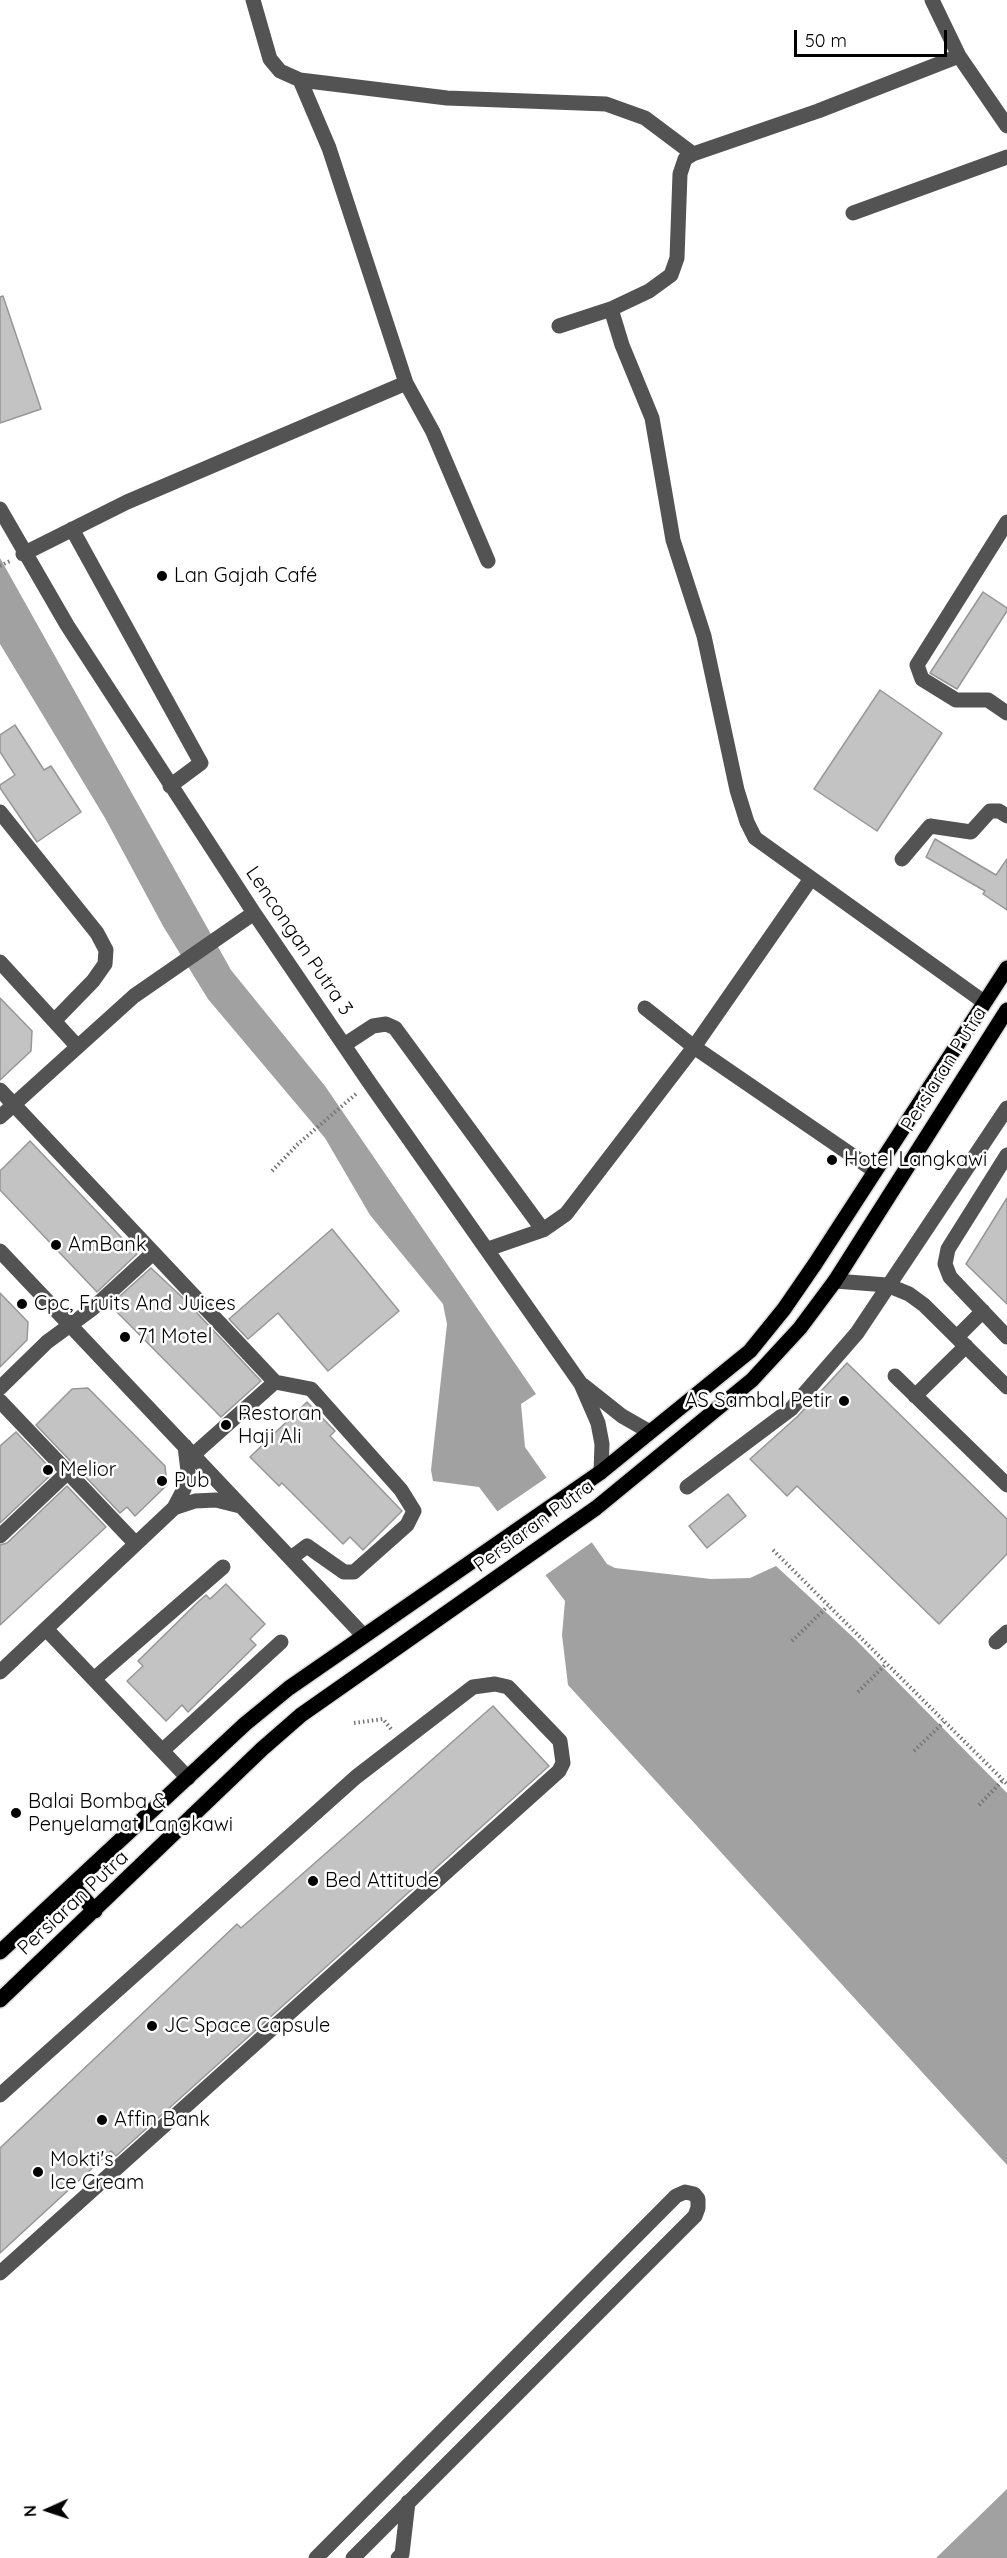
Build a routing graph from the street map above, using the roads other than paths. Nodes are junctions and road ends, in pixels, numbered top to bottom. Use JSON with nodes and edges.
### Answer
{"nodes":[{"id":1,"x":253,"y":0,"type":"edge"},
{"id":2,"x":932,"y":0,"type":"edge"},
{"id":3,"x":959,"y":56,"type":"junction"},
{"id":4,"x":300,"y":81,"type":"junction"},
{"id":5,"x":1007,"y":126,"type":"edge"},
{"id":6,"x":693,"y":154,"type":"junction"},
{"id":7,"x":1007,"y":158,"type":"edge"},
{"id":8,"x":853,"y":213,"type":"dead end"},
{"id":9,"x":611,"y":309,"type":"junction"},
{"id":10,"x":560,"y":326,"type":"dead end"},
{"id":11,"x":406,"y":382,"type":"junction"},
{"id":12,"x":0,"y":509,"type":"edge"},
{"id":13,"x":1007,"y":522,"type":"edge"},
{"id":14,"x":72,"y":529,"type":"junction"},
{"id":15,"x":23,"y":554,"type":"junction"},
{"id":16,"x":488,"y":561,"type":"dead end"},
{"id":17,"x":1007,"y":713,"type":"edge"},
{"id":18,"x":170,"y":786,"type":"junction"},
{"id":19,"x":0,"y":812,"type":"edge"},
{"id":20,"x":1007,"y":816,"type":"edge"},
{"id":21,"x":902,"y":858,"type":"dead end"},
{"id":22,"x":810,"y":880,"type":"junction"},
{"id":23,"x":254,"y":913,"type":"junction"},
{"id":24,"x":0,"y":962,"type":"edge"},
{"id":25,"x":1007,"y":968,"type":"edge"},
{"id":26,"x":984,"y":1002,"type":"junction"},
{"id":27,"x":645,"y":1008,"type":"dead end"},
{"id":28,"x":1007,"y":1010,"type":"edge"},
{"id":29,"x":55,"y":1020,"type":"junction"},
{"id":30,"x":344,"y":1045,"type":"junction"},
{"id":31,"x":77,"y":1046,"type":"junction"},
{"id":32,"x":694,"y":1047,"type":"junction"},
{"id":33,"x":0,"y":1090,"type":"edge"},
{"id":34,"x":14,"y":1104,"type":"junction"},
{"id":35,"x":1007,"y":1108,"type":"edge"},
{"id":36,"x":0,"y":1117,"type":"edge"},
{"id":37,"x":1007,"y":1155,"type":"edge"},
{"id":38,"x":875,"y":1171,"type":"junction"},
{"id":39,"x":543,"y":1230,"type":"junction"},
{"id":40,"x":488,"y":1249,"type":"junction"},
{"id":41,"x":0,"y":1251,"type":"edge"},
{"id":42,"x":153,"y":1253,"type":"junction"},
{"id":43,"x":835,"y":1281,"type":"junction"},
{"id":44,"x":887,"y":1285,"type":"junction"},
{"id":45,"x":982,"y":1311,"type":"junction"},
{"id":46,"x":70,"y":1325,"type":"junction"},
{"id":47,"x":1007,"y":1336,"type":"edge"},
{"id":48,"x":962,"y":1342,"type":"junction"},
{"id":49,"x":895,"y":1376,"type":"dead end"},
{"id":50,"x":275,"y":1382,"type":"junction"},
{"id":51,"x":581,"y":1384,"type":"junction"},
{"id":52,"x":1007,"y":1387,"type":"edge"},
{"id":53,"x":0,"y":1388,"type":"edge"},
{"id":54,"x":915,"y":1396,"type":"junction"},
{"id":55,"x":0,"y":1401,"type":"edge"},
{"id":56,"x":650,"y":1432,"type":"junction"},
{"id":57,"x":189,"y":1451,"type":"junction"},
{"id":58,"x":601,"y":1472,"type":"junction"},
{"id":59,"x":68,"y":1473,"type":"junction"},
{"id":60,"x":1007,"y":1485,"type":"edge"},
{"id":61,"x":687,"y":1487,"type":"dead end"},
{"id":62,"x":243,"y":1507,"type":"junction"},
{"id":63,"x":174,"y":1508,"type":"junction"},
{"id":64,"x":0,"y":1536,"type":"edge"},
{"id":65,"x":136,"y":1544,"type":"junction"},
{"id":66,"x":291,"y":1558,"type":"junction"},
{"id":67,"x":223,"y":1567,"type":"dead end"},
{"id":68,"x":46,"y":1629,"type":"junction"},
{"id":69,"x":363,"y":1635,"type":"junction"},
{"id":70,"x":281,"y":1642,"type":"dead end"},
{"id":71,"x":0,"y":1672,"type":"edge"},
{"id":72,"x":94,"y":1679,"type":"junction"},
{"id":73,"x":163,"y":1750,"type":"junction"},
{"id":74,"x":188,"y":1778,"type":"junction"},
{"id":75,"x":72,"y":1885,"type":"junction"},
{"id":76,"x":95,"y":1911,"type":"junction"},
{"id":77,"x":0,"y":1953,"type":"edge"},
{"id":78,"x":0,"y":2000,"type":"edge"},
{"id":79,"x":0,"y":2095,"type":"edge"},
{"id":80,"x":0,"y":2272,"type":"edge"},
{"id":81,"x":408,"y":2502,"type":"junction"},
{"id":82,"x":316,"y":2558,"type":"edge"},
{"id":83,"x":353,"y":2558,"type":"edge"},
{"id":84,"x":398,"y":2558,"type":"edge"}],
"edges":[{"from":1,"to":4,"type":"street"},
{"from":2,"to":3,"type":"street"},
{"from":3,"to":5,"type":"street"},
{"from":3,"to":6,"type":"street"},
{"from":4,"to":6,"type":"street"},
{"from":4,"to":11,"type":"street"},
{"from":6,"to":9,"type":"street"},
{"from":7,"to":8,"type":"street"},
{"from":9,"to":10,"type":"street"},
{"from":9,"to":22,"type":"street"},
{"from":11,"to":14,"type":"street"},
{"from":11,"to":16,"type":"street"},
{"from":12,"to":15,"type":"street","name":"Lencongan Putra 3"},
{"from":13,"to":17,"type":"street"},
{"from":14,"to":15,"type":"street"},
{"from":14,"to":18,"type":"street"},
{"from":15,"to":18,"type":"street","name":"Lencongan Putra 3"},
{"from":18,"to":23,"type":"street","name":"Lencongan Putra 3"},
{"from":19,"to":29,"type":"street"},
{"from":20,"to":21,"type":"street"},
{"from":22,"to":26,"type":"street"},
{"from":22,"to":32,"type":"street"},
{"from":23,"to":30,"type":"street","name":"Lencongan Putra 3"},
{"from":23,"to":31,"type":"street"},
{"from":24,"to":29,"type":"street"},
{"from":25,"to":26,"type":"main road","name":"Persiaran Putra"},
{"from":26,"to":38,"type":"main road","name":"Persiaran Putra"},
{"from":27,"to":32,"type":"street"},
{"from":28,"to":43,"type":"main road","name":"Persiaran Putra"},
{"from":29,"to":31,"type":"street"},
{"from":30,"to":39,"type":"street"},
{"from":30,"to":40,"type":"street","name":"Lencongan Putra 3"},
{"from":31,"to":34,"type":"street"},
{"from":32,"to":38,"type":"street"},
{"from":32,"to":39,"type":"street"},
{"from":33,"to":34,"type":"street"},
{"from":34,"to":36,"type":"street"},
{"from":34,"to":42,"type":"street"},
{"from":35,"to":44,"type":"street"},
{"from":37,"to":45,"type":"street"},
{"from":38,"to":56,"type":"main road","name":"Persiaran Putra"},
{"from":39,"to":40,"type":"street"},
{"from":40,"to":51,"type":"street","name":"Lencongan Putra 3"},
{"from":41,"to":46,"type":"street"},
{"from":42,"to":46,"type":"street"},
{"from":42,"to":50,"type":"street"},
{"from":43,"to":44,"type":"street"},
{"from":43,"to":76,"type":"main road","name":"Persiaran Putra"},
{"from":44,"to":48,"type":"street"},
{"from":44,"to":61,"type":"street"},
{"from":45,"to":47,"type":"street"},
{"from":45,"to":48,"type":"street"},
{"from":46,"to":53,"type":"street"},
{"from":46,"to":57,"type":"street"},
{"from":48,"to":52,"type":"street"},
{"from":48,"to":54,"type":"street"},
{"from":49,"to":54,"type":"street"},
{"from":50,"to":57,"type":"street"},
{"from":50,"to":66,"type":"street"},
{"from":51,"to":56,"type":"street"},
{"from":51,"to":58,"type":"street"},
{"from":54,"to":60,"type":"street"},
{"from":55,"to":59,"type":"street"},
{"from":56,"to":58,"type":"main road","name":"Persiaran Putra"},
{"from":57,"to":62,"type":"street"},
{"from":57,"to":63,"type":"street"},
{"from":58,"to":69,"type":"main road","name":"Persiaran Putra"},
{"from":59,"to":64,"type":"street"},
{"from":59,"to":65,"type":"street"},
{"from":62,"to":63,"type":"street"},
{"from":62,"to":66,"type":"street"},
{"from":63,"to":65,"type":"street"},
{"from":65,"to":68,"type":"street"},
{"from":66,"to":69,"type":"street"},
{"from":67,"to":72,"type":"street"},
{"from":68,"to":71,"type":"street"},
{"from":68,"to":72,"type":"street"},
{"from":69,"to":74,"type":"main road","name":"Persiaran Putra"},
{"from":70,"to":73,"type":"street"},
{"from":72,"to":73,"type":"street"},
{"from":73,"to":74,"type":"street"},
{"from":74,"to":75,"type":"main road","name":"Persiaran Putra"},
{"from":75,"to":76,"type":"main road"},
{"from":75,"to":77,"type":"main road","name":"Persiaran Putra"},
{"from":76,"to":78,"type":"main road","name":"Persiaran Putra"},
{"from":79,"to":80,"type":"street"},
{"from":81,"to":82,"type":"street"},
{"from":81,"to":83,"type":"street"},
{"from":81,"to":84,"type":"street"}]}
